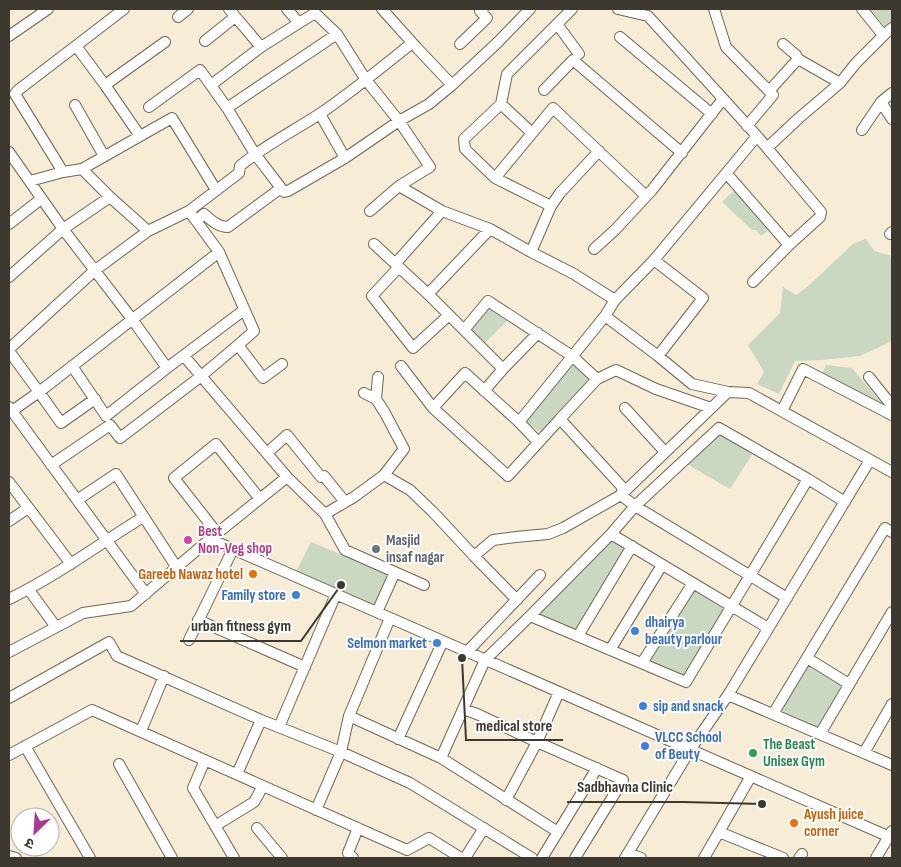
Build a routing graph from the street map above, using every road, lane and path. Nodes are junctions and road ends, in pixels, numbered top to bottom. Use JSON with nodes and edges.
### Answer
{"nodes":[{"id":1,"x":48,"y":9,"type":"edge"},
{"id":2,"x":124,"y":9,"type":"edge"},
{"id":3,"x":188,"y":9,"type":"edge"},
{"id":4,"x":287,"y":9,"type":"edge"},
{"id":5,"x":382,"y":9,"type":"edge"},
{"id":6,"x":483,"y":9,"type":"edge"},
{"id":7,"x":530,"y":9,"type":"edge"},
{"id":8,"x":572,"y":9,"type":"edge"},
{"id":9,"x":618,"y":9,"type":"edge"},
{"id":10,"x":715,"y":9,"type":"edge"},
{"id":11,"x":862,"y":9,"type":"edge"},
{"id":12,"x":318,"y":11,"type":"edge"},
{"id":13,"x":232,"y":13,"type":"edge"},
{"id":14,"x":178,"y":17,"type":"dead end"},
{"id":15,"x":299,"y":23,"type":"junction"},
{"id":16,"x":556,"y":24,"type":"junction"},
{"id":17,"x":892,"y":28,"type":"edge"},
{"id":18,"x":337,"y":34,"type":"junction"},
{"id":19,"x":884,"y":35,"type":"junction"},
{"id":20,"x":9,"y":36,"type":"edge"},
{"id":21,"x":620,"y":36,"type":"dead end"},
{"id":22,"x":165,"y":42,"type":"dead end"},
{"id":23,"x":205,"y":42,"type":"dead end"},
{"id":24,"x":412,"y":43,"type":"junction"},
{"id":25,"x":460,"y":44,"type":"dead end"},
{"id":26,"x":783,"y":44,"type":"dead end"},
{"id":27,"x":76,"y":46,"type":"junction"},
{"id":28,"x":261,"y":47,"type":"junction"},
{"id":29,"x":579,"y":54,"type":"dead end"},
{"id":30,"x":798,"y":59,"type":"junction"},
{"id":31,"x":366,"y":80,"type":"junction"},
{"id":32,"x":840,"y":83,"type":"junction"},
{"id":33,"x":211,"y":84,"type":"junction"},
{"id":34,"x":105,"y":85,"type":"junction"},
{"id":35,"x":452,"y":85,"type":"junction"},
{"id":36,"x":544,"y":90,"type":"dead end"},
{"id":37,"x":768,"y":91,"type":"junction"},
{"id":38,"x":892,"y":93,"type":"edge"},
{"id":39,"x":724,"y":99,"type":"junction"},
{"id":40,"x":881,"y":102,"type":"junction"},
{"id":41,"x":501,"y":104,"type":"junction"},
{"id":42,"x":75,"y":105,"type":"dead end"},
{"id":43,"x":149,"y":106,"type":"dead end"},
{"id":44,"x":227,"y":108,"type":"junction"},
{"id":45,"x":320,"y":114,"type":"junction"},
{"id":46,"x":712,"y":114,"type":"junction"},
{"id":47,"x":892,"y":119,"type":"edge"},
{"id":48,"x":399,"y":121,"type":"junction"},
{"id":49,"x":747,"y":126,"type":"junction"},
{"id":50,"x":862,"y":130,"type":"dead end"},
{"id":51,"x":532,"y":133,"type":"junction"},
{"id":52,"x":140,"y":136,"type":"junction"},
{"id":53,"x":757,"y":136,"type":"junction"},
{"id":54,"x":767,"y":148,"type":"junction"},
{"id":55,"x":598,"y":151,"type":"junction"},
{"id":56,"x":9,"y":152,"type":"edge"},
{"id":57,"x":682,"y":153,"type":"junction"},
{"id":58,"x":255,"y":154,"type":"junction"},
{"id":59,"x":104,"y":156,"type":"junction"},
{"id":60,"x":345,"y":158,"type":"junction"},
{"id":61,"x":12,"y":164,"type":"edge"},
{"id":62,"x":82,"y":169,"type":"junction"},
{"id":63,"x":63,"y":172,"type":"junction"},
{"id":64,"x":727,"y":174,"type":"junction"},
{"id":65,"x":495,"y":178,"type":"junction"},
{"id":66,"x":30,"y":181,"type":"junction"},
{"id":67,"x":399,"y":186,"type":"junction"},
{"id":68,"x":281,"y":188,"type":"junction"},
{"id":69,"x":216,"y":190,"type":"junction"},
{"id":70,"x":646,"y":196,"type":"junction"},
{"id":71,"x":110,"y":198,"type":"junction"},
{"id":72,"x":41,"y":199,"type":"junction"},
{"id":73,"x":551,"y":206,"type":"junction"},
{"id":74,"x":189,"y":211,"type":"junction"},
{"id":75,"x":370,"y":211,"type":"dead end"},
{"id":76,"x":442,"y":211,"type":"junction"},
{"id":77,"x":196,"y":220,"type":"junction"},
{"id":78,"x":9,"y":224,"type":"edge"},
{"id":79,"x":63,"y":229,"type":"junction"},
{"id":80,"x":490,"y":229,"type":"junction"},
{"id":81,"x":148,"y":231,"type":"junction"},
{"id":82,"x":374,"y":244,"type":"dead end"},
{"id":83,"x":789,"y":245,"type":"junction"},
{"id":84,"x":594,"y":249,"type":"dead end"},
{"id":85,"x":219,"y":252,"type":"junction"},
{"id":86,"x":531,"y":252,"type":"junction"},
{"id":87,"x":654,"y":260,"type":"junction"},
{"id":88,"x":397,"y":265,"type":"junction"},
{"id":89,"x":94,"y":271,"type":"junction"},
{"id":90,"x":9,"y":277,"type":"edge"},
{"id":91,"x":753,"y":282,"type":"dead end"},
{"id":92,"x":428,"y":294,"type":"junction"},
{"id":93,"x":615,"y":300,"type":"junction"},
{"id":94,"x":244,"y":310,"type":"junction"},
{"id":95,"x":449,"y":315,"type":"junction"},
{"id":96,"x":605,"y":316,"type":"junction"},
{"id":97,"x":132,"y":319,"type":"junction"},
{"id":98,"x":464,"y":330,"type":"junction"},
{"id":99,"x":538,"y":333,"type":"junction"},
{"id":100,"x":238,"y":345,"type":"junction"},
{"id":101,"x":9,"y":350,"type":"edge"},
{"id":102,"x":184,"y":356,"type":"junction"},
{"id":103,"x":572,"y":356,"type":"junction"},
{"id":104,"x":658,"y":356,"type":"junction"},
{"id":105,"x":282,"y":364,"type":"dead end"},
{"id":106,"x":72,"y":366,"type":"junction"},
{"id":107,"x":401,"y":366,"type":"dead end"},
{"id":108,"x":167,"y":368,"type":"junction"},
{"id":109,"x":503,"y":369,"type":"junction"},
{"id":110,"x":869,"y":376,"type":"dead end"},
{"id":111,"x":200,"y":377,"type":"junction"},
{"id":112,"x":378,"y":377,"type":"dead end"},
{"id":113,"x":597,"y":379,"type":"junction"},
{"id":114,"x":484,"y":391,"type":"junction"},
{"id":115,"x":39,"y":392,"type":"junction"},
{"id":116,"x":728,"y":392,"type":"junction"},
{"id":117,"x":364,"y":393,"type":"dead end"},
{"id":118,"x":94,"y":399,"type":"junction"},
{"id":119,"x":376,"y":399,"type":"junction"},
{"id":120,"x":892,"y":406,"type":"edge"},
{"id":121,"x":433,"y":408,"type":"junction"},
{"id":122,"x":624,"y":408,"type":"dead end"},
{"id":123,"x":711,"y":408,"type":"junction"},
{"id":124,"x":10,"y":409,"type":"edge"},
{"id":125,"x":782,"y":411,"type":"junction"},
{"id":126,"x":892,"y":416,"type":"edge"},
{"id":127,"x":560,"y":419,"type":"junction"},
{"id":128,"x":108,"y":420,"type":"junction"},
{"id":129,"x":519,"y":422,"type":"junction"},
{"id":130,"x":538,"y":442,"type":"junction"},
{"id":131,"x":666,"y":452,"type":"junction"},
{"id":132,"x":266,"y":453,"type":"junction"},
{"id":133,"x":870,"y":460,"type":"junction"},
{"id":134,"x":51,"y":465,"type":"junction"},
{"id":135,"x":892,"y":472,"type":"edge"},
{"id":136,"x":384,"y":475,"type":"junction"},
{"id":137,"x":288,"y":477,"type":"junction"},
{"id":138,"x":808,"y":479,"type":"junction"},
{"id":139,"x":9,"y":482,"type":"edge"},
{"id":140,"x":621,"y":495,"type":"junction"},
{"id":141,"x":260,"y":499,"type":"junction"},
{"id":142,"x":77,"y":500,"type":"junction"},
{"id":143,"x":345,"y":502,"type":"junction"},
{"id":144,"x":845,"y":502,"type":"junction"},
{"id":145,"x":635,"y":506,"type":"junction"},
{"id":146,"x":28,"y":508,"type":"junction"},
{"id":147,"x":325,"y":514,"type":"junction"},
{"id":148,"x":143,"y":517,"type":"junction"},
{"id":149,"x":9,"y":521,"type":"edge"},
{"id":150,"x":892,"y":532,"type":"edge"},
{"id":151,"x":611,"y":534,"type":"junction"},
{"id":152,"x":214,"y":536,"type":"junction"},
{"id":153,"x":107,"y":540,"type":"junction"},
{"id":154,"x":632,"y":546,"type":"junction"},
{"id":155,"x":233,"y":549,"type":"junction"},
{"id":156,"x":474,"y":556,"type":"junction"},
{"id":157,"x":71,"y":564,"type":"junction"},
{"id":158,"x":662,"y":565,"type":"junction"},
{"id":159,"x":177,"y":568,"type":"junction"},
{"id":160,"x":395,"y":572,"type":"junction"},
{"id":161,"x":540,"y":575,"type":"dead end"},
{"id":162,"x":750,"y":576,"type":"junction"},
{"id":163,"x":693,"y":583,"type":"junction"},
{"id":164,"x":424,"y":585,"type":"dead end"},
{"id":165,"x":29,"y":590,"type":"junction"},
{"id":166,"x":146,"y":594,"type":"junction"},
{"id":167,"x":336,"y":594,"type":"junction"},
{"id":168,"x":787,"y":598,"type":"junction"},
{"id":169,"x":9,"y":599,"type":"edge"},
{"id":170,"x":517,"y":600,"type":"junction"},
{"id":171,"x":732,"y":606,"type":"junction"},
{"id":172,"x":377,"y":612,"type":"junction"},
{"id":173,"x":892,"y":612,"type":"edge"},
{"id":174,"x":530,"y":616,"type":"junction"},
{"id":175,"x":390,"y":618,"type":"junction"},
{"id":176,"x":198,"y":620,"type":"junction"},
{"id":177,"x":56,"y":627,"type":"junction"},
{"id":178,"x":768,"y":628,"type":"junction"},
{"id":179,"x":578,"y":636,"type":"junction"},
{"id":180,"x":190,"y":640,"type":"dead end"},
{"id":181,"x":443,"y":641,"type":"junction"},
{"id":182,"x":610,"y":650,"type":"junction"},
{"id":183,"x":9,"y":652,"type":"edge"},
{"id":184,"x":467,"y":652,"type":"junction"},
{"id":185,"x":807,"y":658,"type":"junction"},
{"id":186,"x":485,"y":660,"type":"junction"},
{"id":187,"x":642,"y":663,"type":"junction"},
{"id":188,"x":305,"y":667,"type":"junction"},
{"id":189,"x":164,"y":676,"type":"junction"},
{"id":190,"x":849,"y":684,"type":"junction"},
{"id":191,"x":559,"y":692,"type":"junction"},
{"id":192,"x":728,"y":695,"type":"junction"},
{"id":193,"x":9,"y":698,"type":"edge"},
{"id":194,"x":892,"y":704,"type":"edge"},
{"id":195,"x":463,"y":709,"type":"junction"},
{"id":196,"x":773,"y":714,"type":"junction"},
{"id":197,"x":349,"y":716,"type":"junction"},
{"id":198,"x":261,"y":720,"type":"junction"},
{"id":199,"x":279,"y":727,"type":"junction"},
{"id":200,"x":140,"y":731,"type":"junction"},
{"id":201,"x":820,"y":734,"type":"junction"},
{"id":202,"x":398,"y":739,"type":"junction"},
{"id":203,"x":537,"y":742,"type":"junction"},
{"id":204,"x":25,"y":746,"type":"junction"},
{"id":205,"x":690,"y":750,"type":"junction"},
{"id":206,"x":341,"y":752,"type":"junction"},
{"id":207,"x":864,"y":752,"type":"junction"},
{"id":208,"x":9,"y":755,"type":"edge"},
{"id":209,"x":441,"y":758,"type":"junction"},
{"id":210,"x":205,"y":760,"type":"junction"},
{"id":211,"x":119,"y":764,"type":"dead end"},
{"id":212,"x":892,"y":765,"type":"edge"},
{"id":213,"x":597,"y":768,"type":"junction"},
{"id":214,"x":237,"y":774,"type":"junction"},
{"id":215,"x":751,"y":776,"type":"junction"},
{"id":216,"x":263,"y":786,"type":"junction"},
{"id":217,"x":506,"y":800,"type":"junction"},
{"id":218,"x":316,"y":810,"type":"junction"},
{"id":219,"x":215,"y":826,"type":"junction"},
{"id":220,"x":258,"y":828,"type":"dead end"},
{"id":221,"x":358,"y":828,"type":"junction"},
{"id":222,"x":484,"y":828,"type":"junction"},
{"id":223,"x":558,"y":832,"type":"junction"},
{"id":224,"x":720,"y":832,"type":"junction"},
{"id":225,"x":891,"y":835,"type":"edge"},
{"id":226,"x":515,"y":854,"type":"edge"},
{"id":227,"x":627,"y":856,"type":"edge"},
{"id":228,"x":90,"y":858,"type":"edge"},
{"id":229,"x":172,"y":858,"type":"edge"},
{"id":230,"x":234,"y":858,"type":"edge"},
{"id":231,"x":282,"y":858,"type":"edge"},
{"id":232,"x":353,"y":858,"type":"edge"},
{"id":233,"x":461,"y":858,"type":"edge"},
{"id":234,"x":465,"y":858,"type":"edge"},
{"id":235,"x":532,"y":858,"type":"edge"},
{"id":236,"x":542,"y":858,"type":"edge"},
{"id":237,"x":575,"y":858,"type":"edge"},
{"id":238,"x":641,"y":858,"type":"edge"},
{"id":239,"x":704,"y":858,"type":"edge"},
{"id":240,"x":783,"y":858,"type":"edge"},
{"id":241,"x":876,"y":858,"type":"edge"}],
"edges":[{"from":1,"to":20,"type":"street"},
{"from":2,"to":27,"type":"street"},
{"from":3,"to":14,"type":"street"},
{"from":4,"to":15,"type":"street"},
{"from":5,"to":24,"type":"street"},
{"from":6,"to":25,"type":"street"},
{"from":7,"to":35,"type":"street"},
{"from":8,"to":16,"type":"street"},
{"from":9,"to":39,"type":"street"},
{"from":10,"to":37,"type":"street"},
{"from":11,"to":19,"type":"street"},
{"from":12,"to":15,"type":"street"},
{"from":12,"to":18,"type":"street"},
{"from":13,"to":23,"type":"street"},
{"from":13,"to":28,"type":"street"},
{"from":15,"to":28,"type":"street"},
{"from":16,"to":29,"type":"street"},
{"from":16,"to":41,"type":"street"},
{"from":17,"to":19,"type":"street"},
{"from":18,"to":31,"type":"street"},
{"from":18,"to":44,"type":"street"},
{"from":19,"to":32,"type":"street"},
{"from":21,"to":46,"type":"street"},
{"from":22,"to":34,"type":"street"},
{"from":24,"to":31,"type":"street"},
{"from":24,"to":35,"type":"street"},
{"from":26,"to":30,"type":"street"},
{"from":27,"to":34,"type":"street"},
{"from":27,"to":63,"type":"street"},
{"from":28,"to":33,"type":"street"},
{"from":30,"to":32,"type":"street"},
{"from":30,"to":37,"type":"street"},
{"from":31,"to":45,"type":"street"},
{"from":31,"to":48,"type":"street"},
{"from":32,"to":54,"type":"street"},
{"from":33,"to":43,"type":"street"},
{"from":33,"to":44,"type":"street"},
{"from":34,"to":52,"type":"street"},
{"from":35,"to":48,"type":"street"},
{"from":36,"to":57,"type":"street"},
{"from":37,"to":49,"type":"street"},
{"from":38,"to":40,"type":"street"},
{"from":39,"to":46,"type":"street"},
{"from":39,"to":49,"type":"street"},
{"from":40,"to":47,"type":"street"},
{"from":40,"to":50,"type":"street"},
{"from":41,"to":51,"type":"street"},
{"from":41,"to":65,"type":"street"},
{"from":42,"to":59,"type":"street"},
{"from":44,"to":58,"type":"street"},
{"from":45,"to":58,"type":"street"},
{"from":45,"to":60,"type":"street"},
{"from":46,"to":57,"type":"street"},
{"from":48,"to":60,"type":"street"},
{"from":48,"to":67,"type":"street"},
{"from":49,"to":53,"type":"street"},
{"from":51,"to":55,"type":"street"},
{"from":51,"to":65,"type":"street"},
{"from":52,"to":59,"type":"street"},
{"from":52,"to":69,"type":"street"},
{"from":53,"to":54,"type":"street"},
{"from":53,"to":64,"type":"street"},
{"from":54,"to":83,"type":"street"},
{"from":55,"to":70,"type":"street"},
{"from":55,"to":73,"type":"street"},
{"from":56,"to":61,"type":"street"},
{"from":57,"to":70,"type":"street"},
{"from":58,"to":68,"type":"street"},
{"from":58,"to":69,"type":"street"},
{"from":59,"to":62,"type":"street"},
{"from":60,"to":68,"type":"street"},
{"from":61,"to":66,"type":"street"},
{"from":62,"to":63,"type":"street"},
{"from":62,"to":71,"type":"street"},
{"from":63,"to":66,"type":"street"},
{"from":64,"to":83,"type":"street"},
{"from":64,"to":87,"type":"street"},
{"from":65,"to":73,"type":"street"},
{"from":66,"to":72,"type":"street"},
{"from":67,"to":75,"type":"street"},
{"from":67,"to":76,"type":"street"},
{"from":68,"to":77,"type":"street"},
{"from":69,"to":74,"type":"street"},
{"from":70,"to":84,"type":"street"},
{"from":71,"to":79,"type":"street"},
{"from":71,"to":81,"type":"street"},
{"from":72,"to":78,"type":"street"},
{"from":72,"to":79,"type":"street"},
{"from":73,"to":86,"type":"street"},
{"from":74,"to":77,"type":"street"},
{"from":74,"to":81,"type":"street"},
{"from":76,"to":80,"type":"street"},
{"from":76,"to":88,"type":"street"},
{"from":77,"to":85,"type":"street"},
{"from":79,"to":89,"type":"street"},
{"from":79,"to":90,"type":"street"},
{"from":80,"to":86,"type":"street"},
{"from":80,"to":92,"type":"street"},
{"from":81,"to":89,"type":"street"},
{"from":82,"to":88,"type":"street"},
{"from":83,"to":91,"type":"street"},
{"from":85,"to":94,"type":"street"},
{"from":85,"to":97,"type":"street"},
{"from":86,"to":93,"type":"street"},
{"from":87,"to":93,"type":"street"},
{"from":87,"to":104,"type":"street"},
{"from":88,"to":92,"type":"street"},
{"from":88,"to":95,"type":"street"},
{"from":89,"to":97,"type":"street"},
{"from":89,"to":101,"type":"street"},
{"from":92,"to":95,"type":"street"},
{"from":93,"to":96,"type":"street"},
{"from":94,"to":100,"type":"street"},
{"from":94,"to":102,"type":"street"},
{"from":95,"to":98,"type":"street"},
{"from":96,"to":103,"type":"street"},
{"from":96,"to":104,"type":"street"},
{"from":97,"to":106,"type":"street"},
{"from":97,"to":108,"type":"street"},
{"from":98,"to":99,"type":"street"},
{"from":98,"to":109,"type":"street"},
{"from":99,"to":103,"type":"street"},
{"from":99,"to":109,"type":"street"},
{"from":100,"to":105,"type":"street"},
{"from":100,"to":111,"type":"street"},
{"from":101,"to":115,"type":"street"},
{"from":102,"to":108,"type":"street"},
{"from":102,"to":111,"type":"street"},
{"from":103,"to":113,"type":"street"},
{"from":103,"to":129,"type":"street"},
{"from":104,"to":116,"type":"street"},
{"from":106,"to":115,"type":"street"},
{"from":106,"to":118,"type":"street"},
{"from":107,"to":121,"type":"street"},
{"from":108,"to":128,"type":"street"},
{"from":109,"to":114,"type":"street"},
{"from":110,"to":120,"type":"street"},
{"from":111,"to":128,"type":"street"},
{"from":111,"to":132,"type":"street"},
{"from":112,"to":119,"type":"street"},
{"from":113,"to":123,"type":"street"},
{"from":113,"to":127,"type":"street"},
{"from":114,"to":121,"type":"street"},
{"from":114,"to":129,"type":"street"},
{"from":115,"to":118,"type":"street"},
{"from":115,"to":124,"type":"street"},
{"from":116,"to":123,"type":"street"},
{"from":116,"to":125,"type":"street"},
{"from":117,"to":119,"type":"street"},
{"from":118,"to":128,"type":"street"},
{"from":119,"to":136,"type":"street"},
{"from":121,"to":130,"type":"street"},
{"from":122,"to":131,"type":"street"},
{"from":123,"to":131,"type":"street"},
{"from":124,"to":134,"type":"street"},
{"from":125,"to":126,"type":"street"},
{"from":125,"to":133,"type":"street"},
{"from":127,"to":130,"type":"street"},
{"from":127,"to":140,"type":"street"},
{"from":128,"to":134,"type":"street"},
{"from":129,"to":130,"type":"street"},
{"from":131,"to":140,"type":"street"},
{"from":132,"to":137,"type":"street"},
{"from":132,"to":143,"type":"street"},
{"from":133,"to":135,"type":"street"},
{"from":133,"to":144,"type":"street"},
{"from":134,"to":142,"type":"street"},
{"from":136,"to":143,"type":"street"},
{"from":136,"to":156,"type":"street"},
{"from":137,"to":141,"type":"street"},
{"from":137,"to":147,"type":"street"},
{"from":138,"to":144,"type":"street"},
{"from":138,"to":145,"type":"street"},
{"from":138,"to":162,"type":"street"},
{"from":139,"to":146,"type":"street"},
{"from":140,"to":145,"type":"street"},
{"from":140,"to":156,"type":"street"},
{"from":141,"to":152,"type":"street"},
{"from":141,"to":152,"type":"street"},
{"from":142,"to":148,"type":"street"},
{"from":142,"to":153,"type":"street"},
{"from":143,"to":147,"type":"street"},
{"from":144,"to":168,"type":"street"},
{"from":145,"to":151,"type":"street"},
{"from":145,"to":162,"type":"street"},
{"from":146,"to":149,"type":"street"},
{"from":146,"to":157,"type":"street"},
{"from":147,"to":160,"type":"street"},
{"from":148,"to":153,"type":"street"},
{"from":148,"to":159,"type":"street"},
{"from":150,"to":185,"type":"street"},
{"from":151,"to":154,"type":"street"},
{"from":151,"to":174,"type":"street"},
{"from":152,"to":155,"type":"street"},
{"from":152,"to":159,"type":"street"},
{"from":153,"to":157,"type":"street"},
{"from":153,"to":166,"type":"street"},
{"from":154,"to":158,"type":"street"},
{"from":154,"to":179,"type":"street"},
{"from":155,"to":167,"type":"street"},
{"from":155,"to":176,"type":"street"},
{"from":156,"to":170,"type":"street"},
{"from":157,"to":165,"type":"street"},
{"from":158,"to":163,"type":"street"},
{"from":158,"to":182,"type":"street"},
{"from":159,"to":166,"type":"street"},
{"from":160,"to":164,"type":"street"},
{"from":160,"to":172,"type":"street"},
{"from":161,"to":170,"type":"street"},
{"from":162,"to":168,"type":"street"},
{"from":162,"to":171,"type":"street"},
{"from":163,"to":171,"type":"street"},
{"from":163,"to":187,"type":"street"},
{"from":165,"to":169,"type":"street"},
{"from":165,"to":177,"type":"street"},
{"from":166,"to":177,"type":"street"},
{"from":167,"to":172,"type":"street"},
{"from":167,"to":188,"type":"street"},
{"from":168,"to":178,"type":"street"},
{"from":170,"to":184,"type":"street"},
{"from":171,"to":178,"type":"street"},
{"from":171,"to":187,"type":"street"},
{"from":172,"to":175,"type":"street"},
{"from":173,"to":190,"type":"street"},
{"from":174,"to":179,"type":"street"},
{"from":174,"to":186,"type":"street"},
{"from":175,"to":181,"type":"street"},
{"from":175,"to":197,"type":"street"},
{"from":176,"to":180,"type":"street"},
{"from":176,"to":188,"type":"street"},
{"from":177,"to":183,"type":"street"},
{"from":178,"to":192,"type":"street"},
{"from":179,"to":182,"type":"street"},
{"from":181,"to":184,"type":"street"},
{"from":181,"to":202,"type":"street"},
{"from":182,"to":187,"type":"street"},
{"from":184,"to":186,"type":"street"},
{"from":185,"to":190,"type":"street"},
{"from":185,"to":196,"type":"street"},
{"from":186,"to":191,"type":"street"},
{"from":186,"to":195,"type":"street"},
{"from":188,"to":199,"type":"street"},
{"from":189,"to":193,"type":"street"},
{"from":189,"to":198,"type":"street"},
{"from":189,"to":200,"type":"street"},
{"from":190,"to":201,"type":"street"},
{"from":191,"to":203,"type":"street"},
{"from":191,"to":205,"type":"street"},
{"from":192,"to":196,"type":"street"},
{"from":192,"to":205,"type":"street"},
{"from":194,"to":207,"type":"street"},
{"from":195,"to":203,"type":"street"},
{"from":195,"to":209,"type":"street"},
{"from":196,"to":201,"type":"street"},
{"from":197,"to":202,"type":"street"},
{"from":197,"to":206,"type":"street"},
{"from":198,"to":199,"type":"street"},
{"from":198,"to":214,"type":"street"},
{"from":199,"to":206,"type":"street"},
{"from":200,"to":204,"type":"street"},
{"from":200,"to":210,"type":"street"},
{"from":201,"to":207,"type":"street"},
{"from":202,"to":209,"type":"street"},
{"from":203,"to":213,"type":"street"},
{"from":203,"to":217,"type":"street"},
{"from":204,"to":208,"type":"street"},
{"from":204,"to":228,"type":"street"},
{"from":205,"to":215,"type":"street"},
{"from":205,"to":227,"type":"street"},
{"from":206,"to":218,"type":"street"},
{"from":206,"to":222,"type":"street"},
{"from":207,"to":212,"type":"street"},
{"from":209,"to":217,"type":"street"},
{"from":210,"to":214,"type":"street"},
{"from":210,"to":219,"type":"street"},
{"from":211,"to":229,"type":"street"},
{"from":213,"to":223,"type":"street"},
{"from":213,"to":237,"type":"street"},
{"from":214,"to":216,"type":"street"},
{"from":215,"to":224,"type":"street"},
{"from":215,"to":225,"type":"street"},
{"from":216,"to":218,"type":"street"},
{"from":216,"to":219,"type":"street"},
{"from":217,"to":223,"type":"street"},
{"from":218,"to":221,"type":"street"},
{"from":219,"to":230,"type":"street"},
{"from":220,"to":231,"type":"street"},
{"from":221,"to":232,"type":"street"},
{"from":221,"to":233,"type":"street"},
{"from":222,"to":226,"type":"street"},
{"from":222,"to":234,"type":"street"},
{"from":223,"to":236,"type":"street"},
{"from":224,"to":239,"type":"street"},
{"from":224,"to":240,"type":"street"},
{"from":225,"to":241,"type":"street"},
{"from":226,"to":235,"type":"street"},
{"from":227,"to":238,"type":"street"}]}
